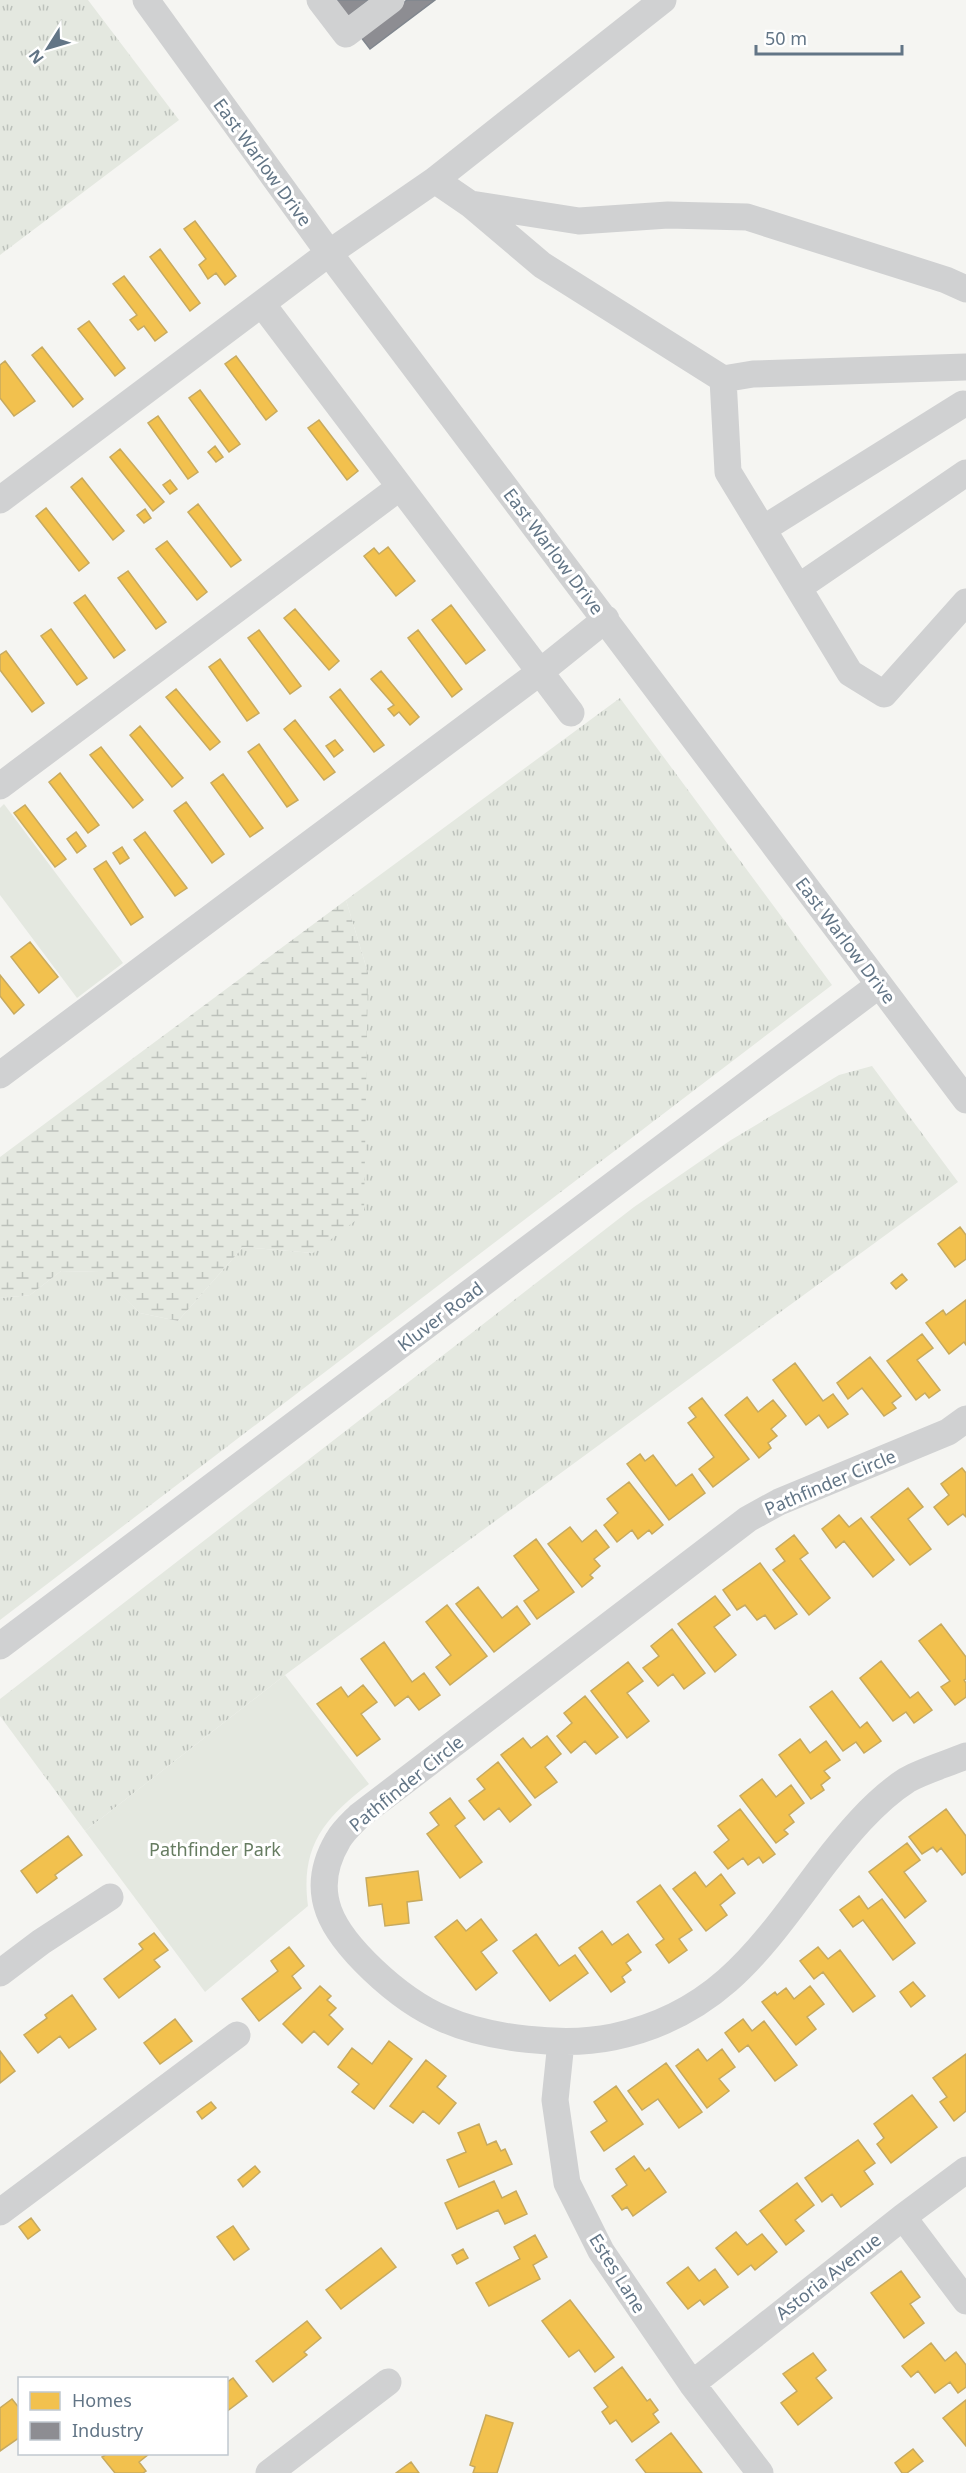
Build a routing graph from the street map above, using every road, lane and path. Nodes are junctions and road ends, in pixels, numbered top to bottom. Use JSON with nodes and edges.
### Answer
{"nodes":[{"id":1,"x":146,"y":0,"type":"edge"},
{"id":2,"x":320,"y":0,"type":"edge"},
{"id":3,"x":391,"y":0,"type":"edge"},
{"id":4,"x":663,"y":0,"type":"edge"},
{"id":5,"x":435,"y":180,"type":"junction"},
{"id":6,"x":470,"y":204,"type":"junction"},
{"id":7,"x":329,"y":253,"type":"junction"},
{"id":8,"x":966,"y":289,"type":"edge"},
{"id":9,"x":262,"y":304,"type":"junction"},
{"id":10,"x":966,"y":367,"type":"edge"},
{"id":11,"x":723,"y":379,"type":"junction"},
{"id":12,"x":965,"y":405,"type":"edge"},
{"id":13,"x":966,"y":473,"type":"edge"},
{"id":14,"x":400,"y":487,"type":"junction"},
{"id":15,"x":0,"y":500,"type":"edge"},
{"id":16,"x":763,"y":529,"type":"junction"},
{"id":17,"x":799,"y":587,"type":"junction"},
{"id":18,"x":966,"y":602,"type":"edge"},
{"id":19,"x":606,"y":620,"type":"junction"},
{"id":20,"x":540,"y":672,"type":"junction"},
{"id":21,"x":571,"y":713,"type":"dead end"},
{"id":22,"x":0,"y":786,"type":"edge"},
{"id":23,"x":879,"y":985,"type":"junction"},
{"id":24,"x":0,"y":1075,"type":"edge"},
{"id":25,"x":966,"y":1100,"type":"edge"},
{"id":26,"x":966,"y":1419,"type":"edge"},
{"id":27,"x":0,"y":1646,"type":"edge"},
{"id":28,"x":966,"y":1756,"type":"edge"},
{"id":29,"x":110,"y":1897,"type":"dead end"},
{"id":30,"x":0,"y":1973,"type":"edge"},
{"id":31,"x":237,"y":2035,"type":"dead end"},
{"id":32,"x":561,"y":2042,"type":"junction"},
{"id":33,"x":966,"y":2170,"type":"edge"},
{"id":34,"x":0,"y":2212,"type":"edge"},
{"id":35,"x":903,"y":2217,"type":"junction"},
{"id":36,"x":966,"y":2301,"type":"edge"},
{"id":37,"x":388,"y":2382,"type":"dead end"},
{"id":38,"x":692,"y":2384,"type":"junction"},
{"id":39,"x":269,"y":2473,"type":"edge"},
{"id":40,"x":760,"y":2473,"type":"edge"}],
"edges":[{"from":1,"to":7,"type":"street","name":"East Warlow Drive"},
{"from":2,"to":3,"type":"street"},
{"from":4,"to":5,"type":"street"},
{"from":5,"to":6,"type":"street"},
{"from":5,"to":7,"type":"street"},
{"from":6,"to":8,"type":"street"},
{"from":6,"to":11,"type":"street"},
{"from":7,"to":9,"type":"street"},
{"from":7,"to":19,"type":"street","name":"East Warlow Drive"},
{"from":9,"to":14,"type":"street"},
{"from":9,"to":15,"type":"street"},
{"from":10,"to":11,"type":"street"},
{"from":11,"to":16,"type":"street"},
{"from":12,"to":16,"type":"street"},
{"from":13,"to":17,"type":"street"},
{"from":14,"to":20,"type":"street"},
{"from":14,"to":22,"type":"street"},
{"from":16,"to":17,"type":"street"},
{"from":17,"to":18,"type":"street"},
{"from":19,"to":20,"type":"street"},
{"from":19,"to":23,"type":"street","name":"East Warlow Drive"},
{"from":20,"to":21,"type":"street"},
{"from":20,"to":24,"type":"street"},
{"from":23,"to":25,"type":"street","name":"East Warlow Drive"},
{"from":23,"to":27,"type":"street","name":"Kluver Road"},
{"from":26,"to":32,"type":"street","name":"Pathfinder Circle"},
{"from":28,"to":32,"type":"street","name":"Pathfinder Circle"},
{"from":29,"to":30,"type":"street"},
{"from":31,"to":34,"type":"street"},
{"from":32,"to":38,"type":"street","name":"Estes Lane"},
{"from":33,"to":35,"type":"street","name":"Astoria Avenue"},
{"from":35,"to":36,"type":"street"},
{"from":35,"to":38,"type":"street","name":"Astoria Avenue"},
{"from":37,"to":39,"type":"street"},
{"from":38,"to":40,"type":"street","name":"Estes Lane"}]}
